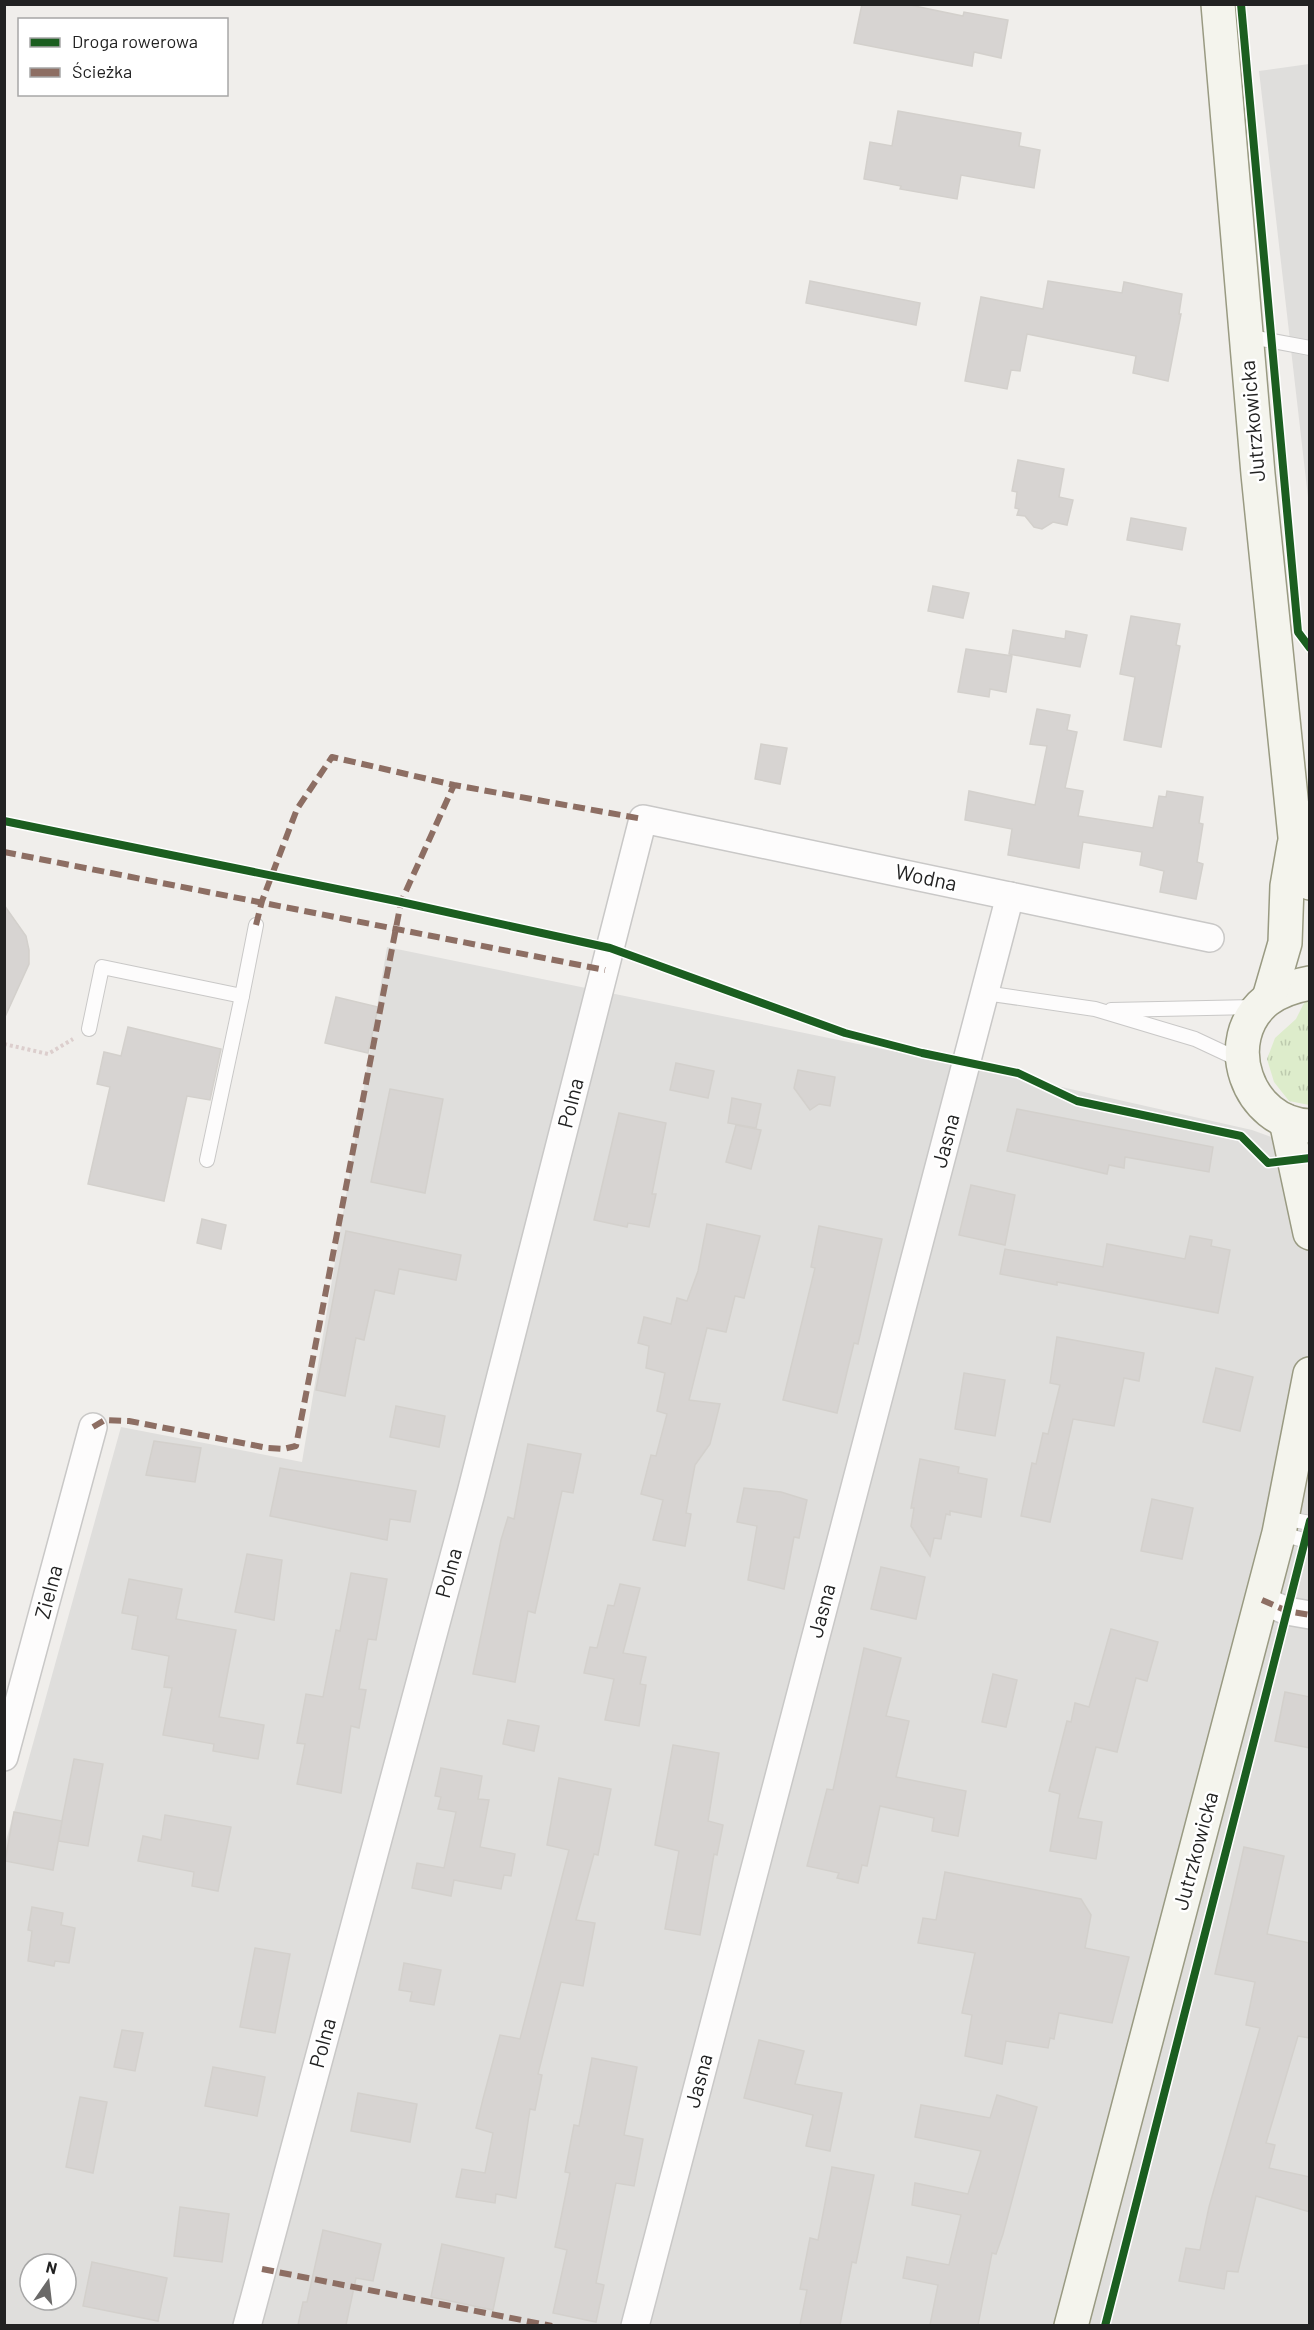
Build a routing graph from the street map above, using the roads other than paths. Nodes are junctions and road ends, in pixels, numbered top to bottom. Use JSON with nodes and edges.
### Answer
{"nodes":[{"id":1,"x":1218,"y":4,"type":"edge"},
{"id":2,"x":1246,"y":336,"type":"junction"},
{"id":3,"x":1310,"y":348,"type":"edge"},
{"id":4,"x":643,"y":819,"type":"joint"},
{"id":5,"x":1295,"y":837,"type":"junction"},
{"id":6,"x":1310,"y":883,"type":"edge"},
{"id":7,"x":1010,"y":896,"type":"junction"},
{"id":8,"x":256,"y":925,"type":"dead end"},
{"id":9,"x":1210,"y":938,"type":"dead end"},
{"id":10,"x":1310,"y":983,"type":"edge"},
{"id":11,"x":985,"y":993,"type":"junction"},
{"id":12,"x":242,"y":996,"type":"junction"},
{"id":13,"x":1264,"y":1003,"type":"junction"},
{"id":14,"x":1095,"y":1010,"type":"junction"},
{"id":15,"x":90,"y":1029,"type":"road end"},
{"id":16,"x":1242,"y":1061,"type":"junction"},
{"id":17,"x":1298,"y":1123,"type":"edge"},
{"id":18,"x":207,"y":1160,"type":"dead end"},
{"id":19,"x":1310,"y":1233,"type":"edge"},
{"id":20,"x":1310,"y":1374,"type":"edge"},
{"id":21,"x":93,"y":1427,"type":"dead end"},
{"id":22,"x":1295,"y":1529,"type":"edge"},
{"id":23,"x":1262,"y":1600,"type":"junction"},
{"id":24,"x":1310,"y":1615,"type":"edge"},
{"id":25,"x":4,"y":1757,"type":"edge"},
{"id":26,"x":247,"y":2325,"type":"edge"},
{"id":27,"x":635,"y":2325,"type":"edge"},
{"id":28,"x":1071,"y":2325,"type":"edge"}],
"edges":[{"from":1,"to":2,"type":"main road","name":"Jutrzkowicka"},
{"from":2,"to":3,"type":"lane"},
{"from":2,"to":5,"type":"main road","name":"Jutrzkowicka"},
{"from":4,"to":7,"type":"street","name":"Wodna"},
{"from":4,"to":26,"type":"street","name":"Polna"},
{"from":5,"to":6,"type":"main road","name":"Jutrzkowicka"},
{"from":5,"to":13,"type":"main road","name":"Jutrzkowicka"},
{"from":7,"to":9,"type":"street","name":"Wodna"},
{"from":7,"to":11,"type":"street","name":"Jasna"},
{"from":8,"to":12,"type":"lane"},
{"from":10,"to":13,"type":"main road"},
{"from":11,"to":14,"type":"lane"},
{"from":11,"to":27,"type":"street","name":"Jasna"},
{"from":12,"to":15,"type":"lane"},
{"from":12,"to":18,"type":"lane"},
{"from":13,"to":14,"type":"lane"},
{"from":13,"to":16,"type":"main road","name":"Jutrzkowicka"},
{"from":14,"to":16,"type":"lane"},
{"from":16,"to":17,"type":"main road"},
{"from":17,"to":19,"type":"main road"},
{"from":20,"to":22,"type":"main road","name":"Jutrzkowicka"},
{"from":21,"to":25,"type":"street","name":"Zielna"},
{"from":22,"to":23,"type":"main road","name":"Jutrzkowicka"},
{"from":23,"to":24,"type":"street"},
{"from":23,"to":28,"type":"main road","name":"Jutrzkowicka"}]}
